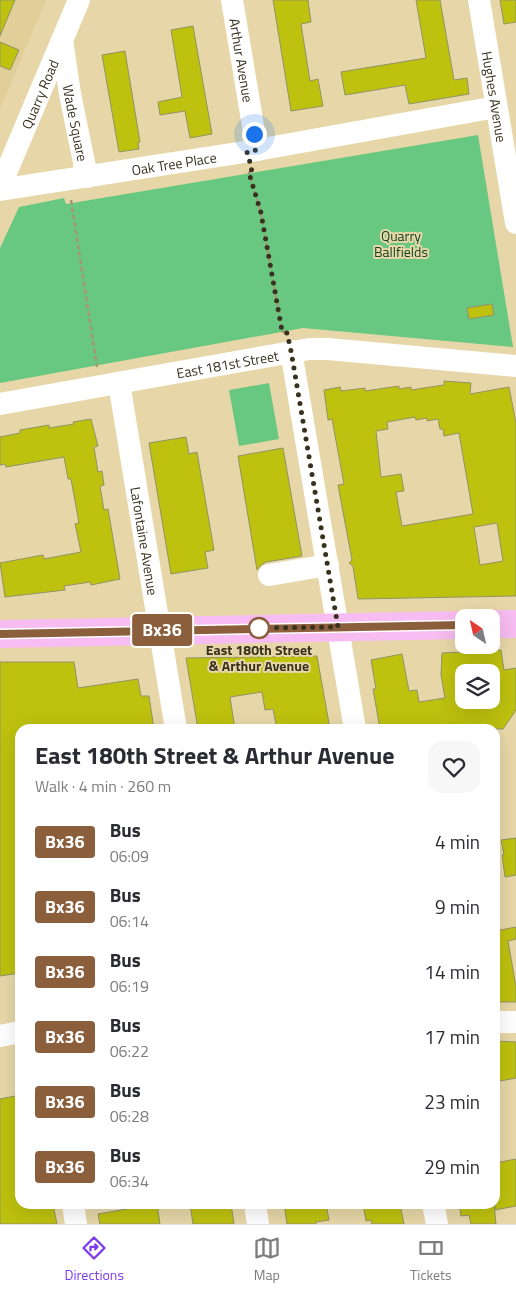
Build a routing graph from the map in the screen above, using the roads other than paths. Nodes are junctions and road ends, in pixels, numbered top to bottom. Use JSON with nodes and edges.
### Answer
{"nodes":[{"id":1,"x":79,"y":0,"type":"edge"},
{"id":2,"x":232,"y":0,"type":"edge"},
{"id":3,"x":479,"y":0,"type":"edge"},
{"id":4,"x":62,"y":38,"type":"junction"},
{"id":5,"x":496,"y":107,"type":"junction"},
{"id":6,"x":252,"y":151,"type":"junction"},
{"id":7,"x":87,"y":176,"type":"junction"},
{"id":8,"x":0,"y":188,"type":"edge"},
{"id":9,"x":516,"y":223,"type":"edge"},
{"id":10,"x":291,"y":351,"type":"junction"},
{"id":11,"x":516,"y":366,"type":"edge"},
{"id":12,"x":119,"y":382,"type":"junction"},
{"id":13,"x":0,"y":404,"type":"edge"},
{"id":14,"x":328,"y":565,"type":"junction"},
{"id":15,"x":269,"y":575,"type":"dead end"},
{"id":16,"x":500,"y":624,"type":"edge"},
{"id":17,"x":516,"y":624,"type":"edge"},
{"id":18,"x":455,"y":625,"type":"edge"},
{"id":19,"x":338,"y":627,"type":"junction"},
{"id":20,"x":161,"y":630,"type":"junction"},
{"id":21,"x":0,"y":634,"type":"edge"},
{"id":22,"x":175,"y":724,"type":"edge"},
{"id":23,"x":354,"y":724,"type":"edge"},
{"id":24,"x":500,"y":1022,"type":"edge"},
{"id":25,"x":516,"y":1022,"type":"edge"},
{"id":26,"x":15,"y":1033,"type":"edge"},
{"id":27,"x":0,"y":1036,"type":"edge"},
{"id":28,"x":74,"y":1209,"type":"edge"},
{"id":29,"x":256,"y":1209,"type":"edge"},
{"id":30,"x":434,"y":1209,"type":"edge"},
{"id":31,"x":76,"y":1224,"type":"edge"},
{"id":32,"x":258,"y":1224,"type":"edge"},
{"id":33,"x":437,"y":1224,"type":"edge"}],
"edges":[{"from":1,"to":4,"type":"street","name":"Quarry Road"},
{"from":2,"to":6,"type":"street","name":"Arthur Avenue"},
{"from":3,"to":5,"type":"street","name":"Hughes Avenue"},
{"from":4,"to":7,"type":"street","name":"Wade Square"},
{"from":4,"to":8,"type":"street","name":"Quarry Road"},
{"from":5,"to":6,"type":"street","name":"Oak Tree Place"},
{"from":5,"to":9,"type":"street","name":"Hughes Avenue"},
{"from":6,"to":7,"type":"street","name":"Oak Tree Place"},
{"from":7,"to":8,"type":"street","name":"Oak Tree Place"},
{"from":10,"to":11,"type":"street","name":"East 181st Street"},
{"from":10,"to":12,"type":"street","name":"East 181st Street"},
{"from":10,"to":14,"type":"street"},
{"from":12,"to":13,"type":"street","name":"East 181st Street"},
{"from":12,"to":20,"type":"street","name":"Lafontaine Avenue"},
{"from":14,"to":15,"type":"street"},
{"from":14,"to":19,"type":"street"},
{"from":16,"to":17,"type":"main road"},
{"from":18,"to":19,"type":"main road"},
{"from":19,"to":20,"type":"main road"},
{"from":19,"to":23,"type":"street"},
{"from":20,"to":21,"type":"main road"},
{"from":20,"to":22,"type":"street","name":"Lafontaine Avenue"},
{"from":24,"to":25,"type":"street"},
{"from":26,"to":27,"type":"street"},
{"from":28,"to":31,"type":"street"},
{"from":29,"to":32,"type":"street"},
{"from":30,"to":33,"type":"street"}]}
